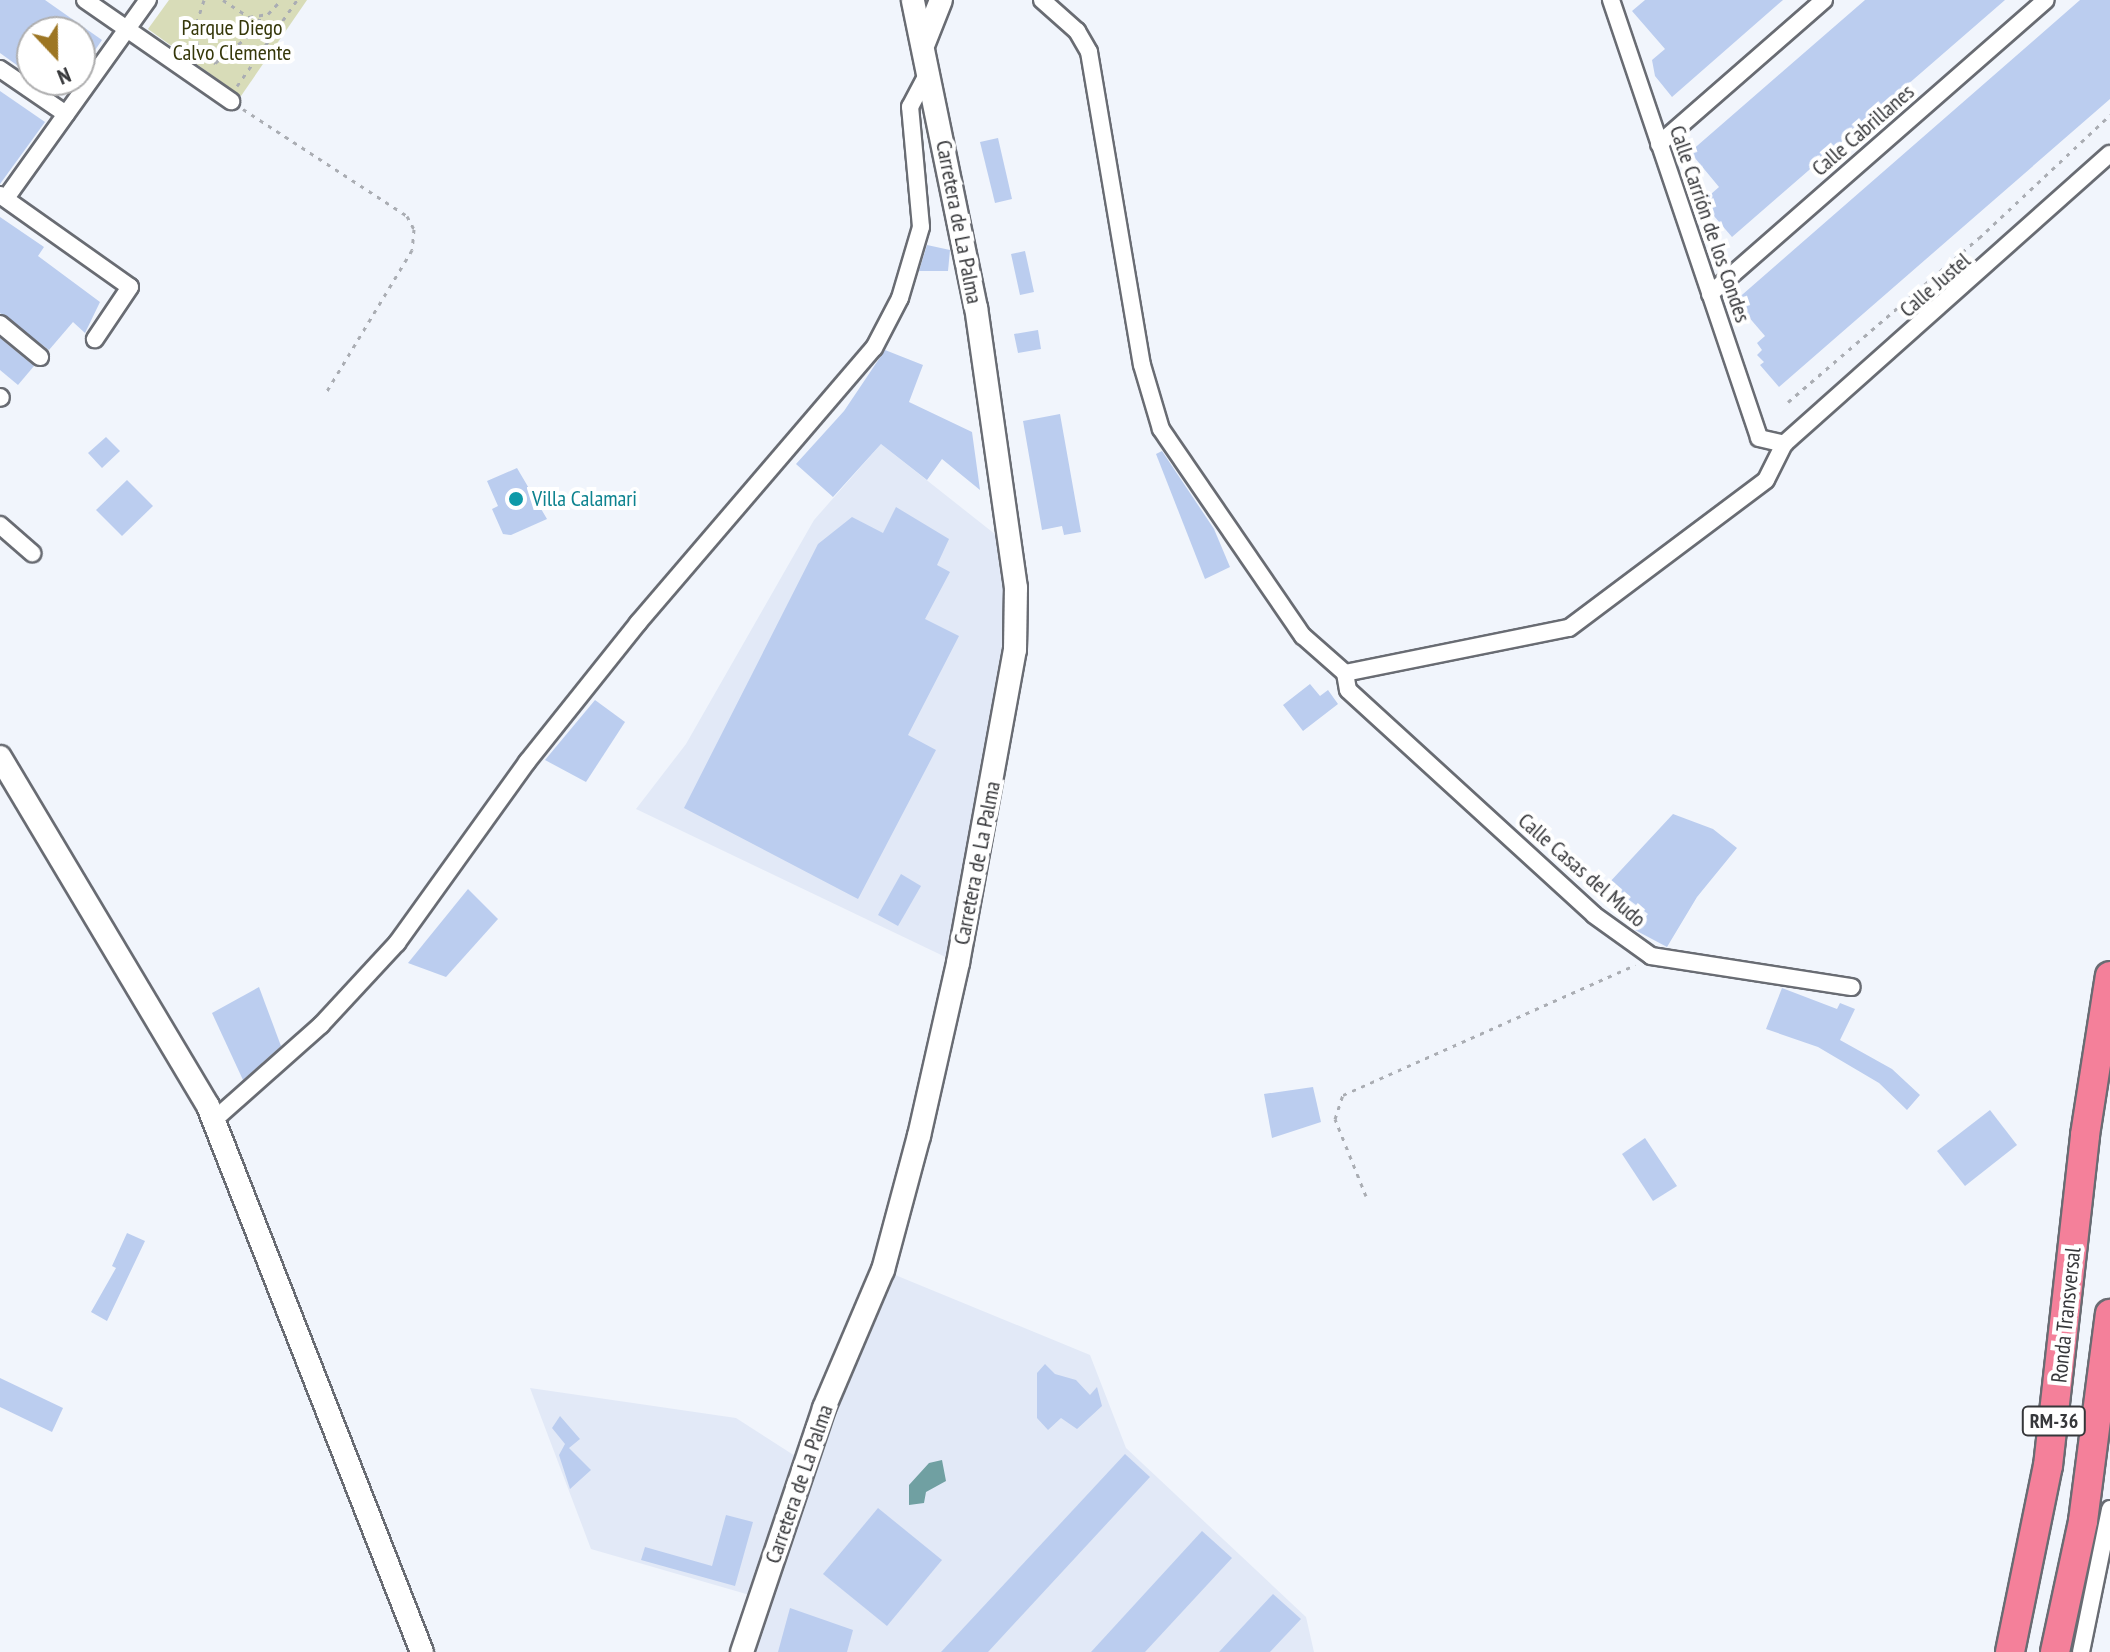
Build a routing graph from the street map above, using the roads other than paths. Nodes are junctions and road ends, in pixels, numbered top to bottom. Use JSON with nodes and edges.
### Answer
{"nodes":[{"id":1,"x":85,"y":0,"type":"edge"},
{"id":2,"x":148,"y":0,"type":"edge"},
{"id":3,"x":913,"y":0,"type":"edge"},
{"id":4,"x":941,"y":0,"type":"edge"},
{"id":5,"x":1042,"y":0,"type":"edge"},
{"id":6,"x":1056,"y":0,"type":"edge"},
{"id":7,"x":1611,"y":0,"type":"edge"},
{"id":8,"x":1824,"y":0,"type":"edge"},
{"id":9,"x":2046,"y":0,"type":"edge"},
{"id":10,"x":1067,"y":21,"type":"junction"},
{"id":11,"x":127,"y":29,"type":"junction"},
{"id":12,"x":924,"y":48,"type":"junction"},
{"id":13,"x":0,"y":69,"type":"edge"},
{"id":14,"x":929,"y":71,"type":"junction"},
{"id":15,"x":229,"y":100,"type":"road end"},
{"id":16,"x":66,"y":114,"type":"junction"},
{"id":17,"x":1659,"y":144,"type":"junction"},
{"id":18,"x":2110,"y":154,"type":"edge"},
{"id":19,"x":3,"y":196,"type":"edge"},
{"id":20,"x":1710,"y":294,"type":"junction"},
{"id":21,"x":0,"y":324,"type":"edge"},
{"id":22,"x":95,"y":339,"type":"dead end"},
{"id":23,"x":40,"y":357,"type":"dead end"},
{"id":24,"x":1784,"y":444,"type":"junction"},
{"id":25,"x":0,"y":525,"type":"edge"},
{"id":26,"x":32,"y":553,"type":"dead end"},
{"id":27,"x":1345,"y":673,"type":"junction"},
{"id":28,"x":0,"y":757,"type":"edge"},
{"id":29,"x":2110,"y":976,"type":"edge"},
{"id":30,"x":1852,"y":987,"type":"dead end"},
{"id":31,"x":214,"y":1120,"type":"junction"},
{"id":32,"x":2110,"y":1314,"type":"edge"},
{"id":33,"x":2110,"y":1509,"type":"edge"},
{"id":34,"x":422,"y":1652,"type":"edge"},
{"id":35,"x":742,"y":1652,"type":"edge"},
{"id":36,"x":2010,"y":1652,"type":"edge"},
{"id":37,"x":2055,"y":1652,"type":"edge"},
{"id":38,"x":2081,"y":1652,"type":"edge"}],
"edges":[{"from":1,"to":11,"type":"street"},
{"from":2,"to":11,"type":"street"},
{"from":3,"to":12,"type":"main road","name":"Carretera de La Palma"},
{"from":4,"to":12,"type":"main road","name":"Carretera de La Palma"},
{"from":5,"to":10,"type":"street"},
{"from":6,"to":10,"type":"street"},
{"from":7,"to":17,"type":"street","name":"Calle Carrión de los Condes"},
{"from":8,"to":17,"type":"street"},
{"from":9,"to":20,"type":"street","name":"Calle Cabrillanes"},
{"from":10,"to":27,"type":"street","name":"Calle Casas del Mudo"},
{"from":11,"to":15,"type":"street"},
{"from":11,"to":16,"type":"street"},
{"from":12,"to":14,"type":"main road","name":"Carretera de La Palma"},
{"from":13,"to":16,"type":"street"},
{"from":14,"to":31,"type":"street"},
{"from":14,"to":35,"type":"main road","name":"Carretera de La Palma"},
{"from":16,"to":19,"type":"street"},
{"from":17,"to":20,"type":"street","name":"Calle Carrión de los Condes"},
{"from":18,"to":24,"type":"street","name":"Calle Justel"},
{"from":19,"to":22,"type":"street"},
{"from":20,"to":24,"type":"street","name":"Calle Carrión de los Condes"},
{"from":21,"to":23,"type":"street"},
{"from":24,"to":27,"type":"street"},
{"from":25,"to":26,"type":"street"},
{"from":27,"to":30,"type":"street","name":"Calle Casas del Mudo"},
{"from":28,"to":31,"type":"main road"},
{"from":29,"to":36,"type":"highway","name":"Ronda Transversal","number":"RM-36"},
{"from":31,"to":34,"type":"main road"},
{"from":32,"to":37,"type":"highway","name":"Ronda Transversal","number":"RM-36"},
{"from":33,"to":38,"type":"street"}]}
